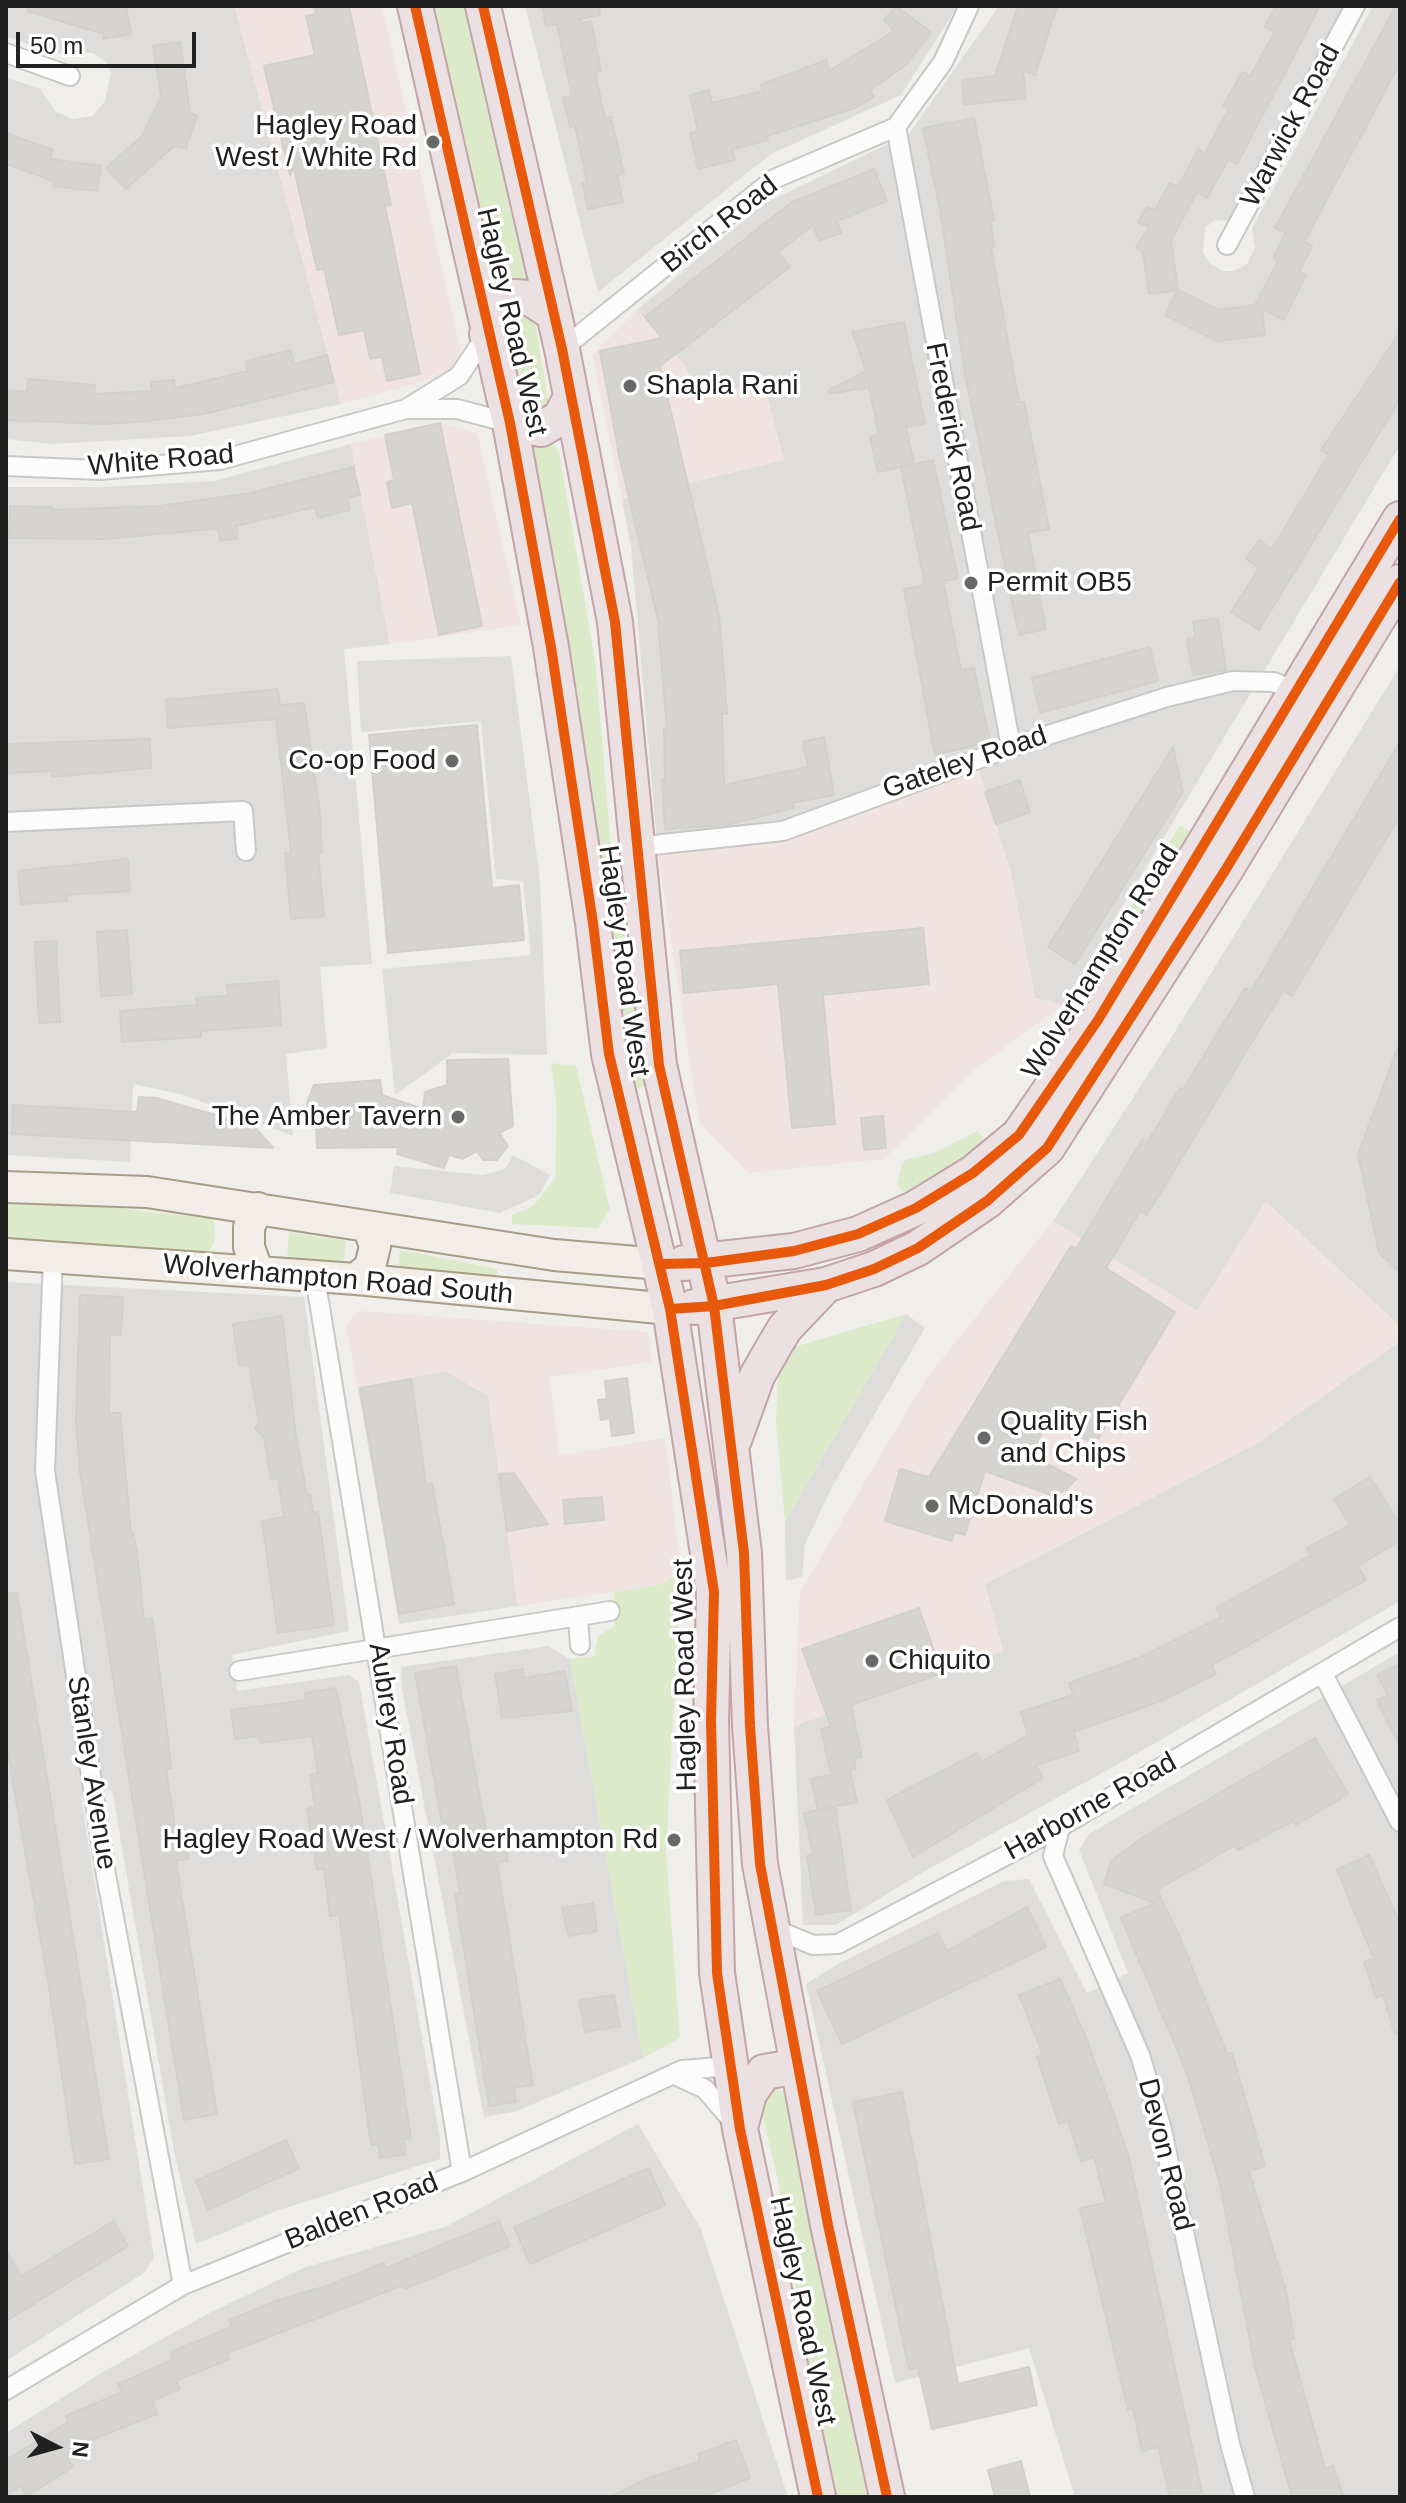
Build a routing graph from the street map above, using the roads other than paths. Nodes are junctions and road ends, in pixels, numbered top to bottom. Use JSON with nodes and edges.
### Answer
{"nodes":[{"id":1,"x":415,"y":6,"type":"edge"},
{"id":2,"x":483,"y":6,"type":"edge"},
{"id":3,"x":969,"y":6,"type":"edge"},
{"id":4,"x":1355,"y":6,"type":"edge"},
{"id":5,"x":6,"y":53,"type":"edge"},
{"id":6,"x":70,"y":76,"type":"dead end"},
{"id":7,"x":896,"y":127,"type":"junction"},
{"id":8,"x":1227,"y":245,"type":"dead end"},
{"id":9,"x":553,"y":313,"type":"junction"},
{"id":10,"x":487,"y":334,"type":"junction"},
{"id":11,"x":562,"y":349,"type":"junction"},
{"id":12,"x":570,"y":399,"type":"junction"},
{"id":13,"x":406,"y":409,"type":"junction"},
{"id":14,"x":510,"y":423,"type":"junction"},
{"id":15,"x":6,"y":466,"type":"edge"},
{"id":16,"x":1400,"y":519,"type":"edge"},
{"id":17,"x":1400,"y":582,"type":"edge"},
{"id":18,"x":1294,"y":691,"type":"junction"},
{"id":19,"x":1324,"y":708,"type":"junction"},
{"id":20,"x":1011,"y":747,"type":"junction"},
{"id":21,"x":6,"y":822,"type":"edge"},
{"id":22,"x":635,"y":847,"type":"junction"},
{"id":23,"x":246,"y":851,"type":"dead end"},
{"id":24,"x":6,"y":1187,"type":"edge"},
{"id":25,"x":258,"y":1208,"type":"junction"},
{"id":26,"x":368,"y":1227,"type":"junction"},
{"id":27,"x":6,"y":1254,"type":"edge"},
{"id":28,"x":53,"y":1256,"type":"junction"},
{"id":29,"x":706,"y":1263,"type":"junction"},
{"id":30,"x":660,"y":1264,"type":"junction"},
{"id":31,"x":258,"y":1272,"type":"junction"},
{"id":32,"x":315,"y":1277,"type":"junction"},
{"id":33,"x":356,"y":1279,"type":"junction"},
{"id":34,"x":826,"y":1285,"type":"junction"},
{"id":35,"x":714,"y":1306,"type":"junction"},
{"id":36,"x":670,"y":1309,"type":"junction"},
{"id":37,"x":731,"y":1448,"type":"junction"},
{"id":38,"x":610,"y":1611,"type":"dead end"},
{"id":39,"x":578,"y":1617,"type":"junction"},
{"id":40,"x":1400,"y":1627,"type":"edge"},
{"id":41,"x":580,"y":1645,"type":"dead end"},
{"id":42,"x":378,"y":1647,"type":"junction"},
{"id":43,"x":239,"y":1671,"type":"dead end"},
{"id":44,"x":1323,"y":1674,"type":"junction"},
{"id":45,"x":1400,"y":1822,"type":"edge"},
{"id":46,"x":1060,"y":1827,"type":"junction"},
{"id":47,"x":772,"y":1928,"type":"junction"},
{"id":48,"x":730,"y":2066,"type":"junction"},
{"id":49,"x":673,"y":2074,"type":"junction"},
{"id":50,"x":791,"y":2074,"type":"junction"},
{"id":51,"x":740,"y":2129,"type":"junction"},
{"id":52,"x":462,"y":2172,"type":"junction"},
{"id":53,"x":183,"y":2285,"type":"junction"},
{"id":54,"x":6,"y":2390,"type":"edge"},
{"id":55,"x":818,"y":2497,"type":"edge"},
{"id":56,"x":887,"y":2497,"type":"edge"},
{"id":57,"x":1245,"y":2497,"type":"edge"}],
"edges":[{"from":1,"to":10,"type":"highway","name":"Hagley Road West"},
{"from":2,"to":9,"type":"highway","name":"Hagley Road West"},
{"from":3,"to":7,"type":"street"},
{"from":4,"to":8,"type":"street","name":"Warwick Road"},
{"from":5,"to":6,"type":"street"},
{"from":7,"to":11,"type":"street","name":"Birch Road"},
{"from":7,"to":20,"type":"street","name":"Frederick Road"},
{"from":9,"to":10,"type":"highway"},
{"from":9,"to":11,"type":"highway","name":"Hagley Road West"},
{"from":10,"to":13,"type":"street","name":"White Road"},
{"from":10,"to":14,"type":"highway","name":"Hagley Road West"},
{"from":11,"to":12,"type":"highway","name":"Hagley Road West"},
{"from":12,"to":14,"type":"highway"},
{"from":12,"to":22,"type":"highway","name":"Hagley Road West"},
{"from":13,"to":14,"type":"street","name":"White Road"},
{"from":13,"to":15,"type":"street","name":"White Road"},
{"from":14,"to":30,"type":"highway","name":"Hagley Road West"},
{"from":16,"to":18,"type":"highway","name":"Wolverhampton Road"},
{"from":17,"to":19,"type":"highway","name":"Wolverhampton Road"},
{"from":18,"to":19,"type":"highway"},
{"from":18,"to":20,"type":"street","name":"Gateley Road"},
{"from":18,"to":29,"type":"highway","name":"Wolverhampton Road"},
{"from":19,"to":34,"type":"highway","name":"Wolverhampton Road"},
{"from":20,"to":22,"type":"street","name":"Gateley Road"},
{"from":21,"to":23,"type":"street"},
{"from":22,"to":29,"type":"highway","name":"Hagley Road West"},
{"from":24,"to":25,"type":"main road","name":"Wolverhampton Road South"},
{"from":25,"to":26,"type":"main road","name":"Wolverhampton Road South"},
{"from":25,"to":31,"type":"main road"},
{"from":26,"to":30,"type":"main road","name":"Wolverhampton Road South"},
{"from":26,"to":33,"type":"main road"},
{"from":27,"to":28,"type":"main road","name":"Wolverhampton Road South"},
{"from":28,"to":31,"type":"main road","name":"Wolverhampton Road South"},
{"from":28,"to":53,"type":"street","name":"Stanley Avenue"},
{"from":29,"to":30,"type":"highway","name":"Wolverhampton Road"},
{"from":29,"to":35,"type":"highway","name":"Hagley Road West"},
{"from":30,"to":36,"type":"highway","name":"Hagley Road West"},
{"from":31,"to":32,"type":"main road","name":"Wolverhampton Road South"},
{"from":32,"to":33,"type":"main road","name":"Wolverhampton Road South"},
{"from":32,"to":42,"type":"street","name":"Aubrey Road"},
{"from":33,"to":36,"type":"main road","name":"Wolverhampton Road South"},
{"from":34,"to":35,"type":"highway","name":"Wolverhampton Road"},
{"from":34,"to":37,"type":"highway"},
{"from":35,"to":36,"type":"highway","name":"Wolverhampton Road"},
{"from":35,"to":37,"type":"highway","name":"Hagley Road West"},
{"from":36,"to":48,"type":"highway","name":"Hagley Road West"},
{"from":37,"to":47,"type":"highway","name":"Hagley Road West"},
{"from":38,"to":39,"type":"street"},
{"from":39,"to":41,"type":"street"},
{"from":39,"to":42,"type":"street"},
{"from":40,"to":44,"type":"street","name":"Harborne Road"},
{"from":42,"to":43,"type":"street"},
{"from":42,"to":52,"type":"street","name":"Aubrey Road"},
{"from":44,"to":45,"type":"street"},
{"from":44,"to":46,"type":"street","name":"Harborne Road"},
{"from":46,"to":47,"type":"street","name":"Harborne Road"},
{"from":46,"to":57,"type":"street","name":"Devon Road"},
{"from":47,"to":50,"type":"highway","name":"Hagley Road West"},
{"from":48,"to":49,"type":"street","name":"Balden Road"},
{"from":48,"to":50,"type":"highway"},
{"from":48,"to":51,"type":"highway","name":"Hagley Road West"},
{"from":49,"to":51,"type":"street"},
{"from":49,"to":52,"type":"street","name":"Balden Road"},
{"from":50,"to":51,"type":"highway"},
{"from":50,"to":56,"type":"highway","name":"Hagley Road West"},
{"from":51,"to":55,"type":"highway","name":"Hagley Road West"},
{"from":52,"to":53,"type":"street","name":"Balden Road"},
{"from":53,"to":54,"type":"street","name":"Balden Road"}]}
